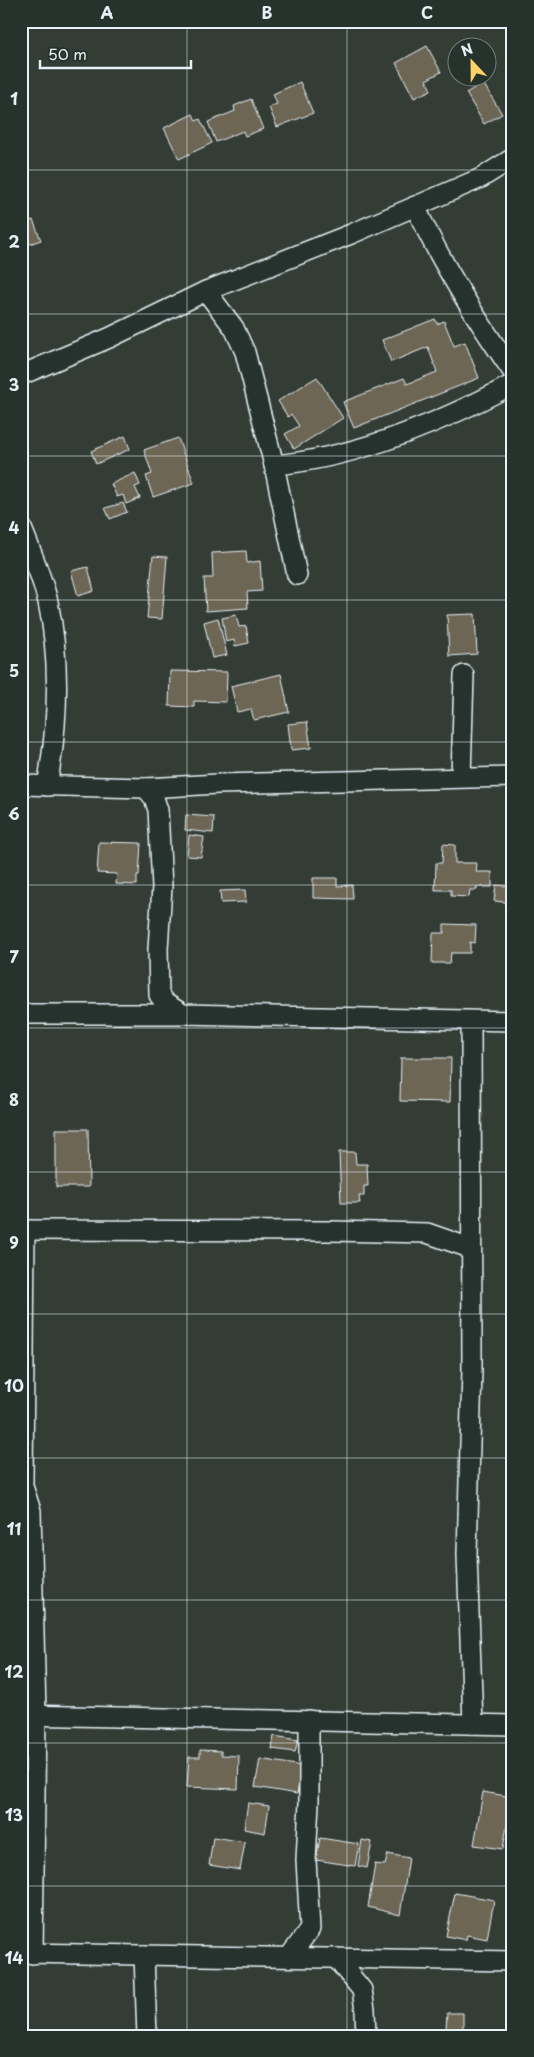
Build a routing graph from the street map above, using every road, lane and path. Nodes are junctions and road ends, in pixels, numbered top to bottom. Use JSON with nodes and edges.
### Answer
{"nodes":[{"id":1,"x":513,"y":158,"type":"edge"},
{"id":2,"x":415,"y":206,"type":"junction"},
{"id":3,"x":206,"y":291,"type":"junction"},
{"id":4,"x":513,"y":372,"type":"edge"},
{"id":5,"x":21,"y":375,"type":"edge"},
{"id":6,"x":513,"y":384,"type":"edge"},
{"id":7,"x":274,"y":465,"type":"junction"},
{"id":8,"x":21,"y":526,"type":"edge"},
{"id":9,"x":297,"y":575,"type":"dead end"},
{"id":10,"x":464,"y":675,"type":"dead end"},
{"id":11,"x":461,"y":777,"type":"junction"},
{"id":12,"x":513,"y":777,"type":"edge"},
{"id":13,"x":21,"y":785,"type":"edge"},
{"id":14,"x":47,"y":786,"type":"junction"},
{"id":15,"x":146,"y":788,"type":"junction"},
{"id":16,"x":21,"y":1014,"type":"edge"},
{"id":17,"x":183,"y":1014,"type":"junction"},
{"id":18,"x":471,"y":1021,"type":"junction"},
{"id":19,"x":513,"y":1021,"type":"edge"},
{"id":20,"x":23,"y":1230,"type":"edge"},
{"id":21,"x":470,"y":1248,"type":"junction"},
{"id":22,"x":22,"y":1481,"type":"edge"},
{"id":23,"x":29,"y":1715,"type":"edge"},
{"id":24,"x":310,"y":1720,"type":"junction"},
{"id":25,"x":473,"y":1724,"type":"junction"},
{"id":26,"x":513,"y":1725,"type":"edge"},
{"id":27,"x":27,"y":1953,"type":"edge"},
{"id":28,"x":144,"y":1955,"type":"junction"},
{"id":29,"x":289,"y":1957,"type":"junction"},
{"id":30,"x":336,"y":1958,"type":"junction"},
{"id":31,"x":513,"y":1961,"type":"edge"},
{"id":32,"x":147,"y":2036,"type":"edge"},
{"id":33,"x":366,"y":2036,"type":"edge"}],
"edges":[{"from":1,"to":2,"type":"street"},
{"from":2,"to":3,"type":"street"},
{"from":2,"to":4,"type":"street"},
{"from":3,"to":5,"type":"street"},
{"from":3,"to":7,"type":"street"},
{"from":6,"to":7,"type":"street"},
{"from":7,"to":9,"type":"street"},
{"from":8,"to":14,"type":"street"},
{"from":10,"to":11,"type":"street"},
{"from":11,"to":12,"type":"street"},
{"from":11,"to":15,"type":"street"},
{"from":13,"to":14,"type":"street"},
{"from":14,"to":15,"type":"street"},
{"from":15,"to":17,"type":"street"},
{"from":16,"to":17,"type":"street"},
{"from":17,"to":18,"type":"street"},
{"from":18,"to":19,"type":"street"},
{"from":18,"to":21,"type":"street"},
{"from":20,"to":21,"type":"street"},
{"from":20,"to":22,"type":"street"},
{"from":21,"to":25,"type":"street"},
{"from":22,"to":23,"type":"street"},
{"from":23,"to":24,"type":"street"},
{"from":23,"to":27,"type":"street"},
{"from":24,"to":25,"type":"street"},
{"from":24,"to":29,"type":"street"},
{"from":25,"to":26,"type":"street"},
{"from":27,"to":28,"type":"street"},
{"from":28,"to":29,"type":"street"},
{"from":28,"to":32,"type":"street"},
{"from":29,"to":30,"type":"street"},
{"from":30,"to":31,"type":"street"},
{"from":30,"to":33,"type":"street"}]}
